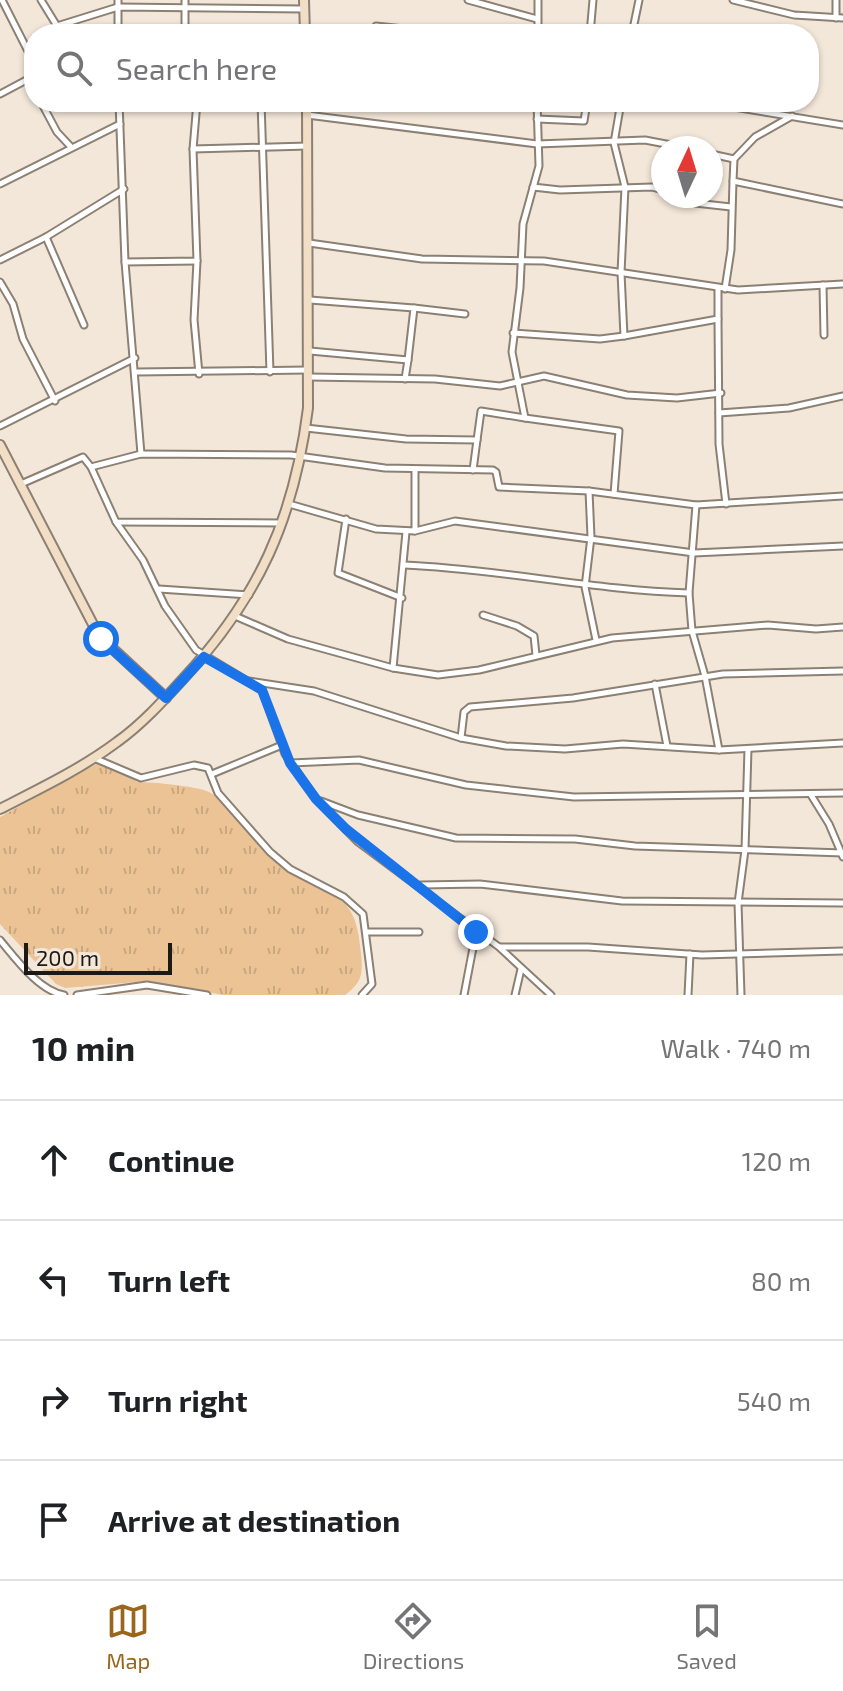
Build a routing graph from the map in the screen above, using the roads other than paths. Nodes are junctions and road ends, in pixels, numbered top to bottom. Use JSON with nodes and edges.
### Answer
{"nodes":[{"id":1,"x":2,"y":0,"type":"edge"},
{"id":2,"x":41,"y":0,"type":"edge"},
{"id":3,"x":468,"y":0,"type":"edge"},
{"id":4,"x":538,"y":0,"type":"edge"},
{"id":5,"x":593,"y":0,"type":"edge"},
{"id":6,"x":639,"y":0,"type":"edge"},
{"id":7,"x":733,"y":0,"type":"edge"},
{"id":8,"x":836,"y":0,"type":"edge"},
{"id":9,"x":743,"y":1,"type":"edge"},
{"id":10,"x":185,"y":3,"type":"edge"},
{"id":11,"x":490,"y":3,"type":"edge"},
{"id":12,"x":118,"y":4,"type":"edge"},
{"id":13,"x":304,"y":4,"type":"edge"},
{"id":14,"x":840,"y":18,"type":"edge"},
{"id":15,"x":537,"y":19,"type":"junction"},
{"id":16,"x":56,"y":24,"type":"edge"},
{"id":17,"x":63,"y":24,"type":"edge"},
{"id":18,"x":185,"y":24,"type":"edge"},
{"id":19,"x":305,"y":24,"type":"edge"},
{"id":20,"x":537,"y":24,"type":"edge"},
{"id":21,"x":591,"y":24,"type":"edge"},
{"id":22,"x":634,"y":24,"type":"edge"},
{"id":23,"x":24,"y":43,"type":"edge"},
{"id":24,"x":24,"y":82,"type":"edge"},
{"id":25,"x":0,"y":94,"type":"edge"},
{"id":26,"x":46,"y":112,"type":"edge"},
{"id":27,"x":119,"y":112,"type":"edge"},
{"id":28,"x":196,"y":112,"type":"edge"},
{"id":29,"x":261,"y":112,"type":"edge"},
{"id":30,"x":537,"y":112,"type":"edge"},
{"id":31,"x":585,"y":112,"type":"edge"},
{"id":32,"x":619,"y":112,"type":"edge"},
{"id":33,"x":767,"y":112,"type":"edge"},
{"id":34,"x":307,"y":115,"type":"joint"},
{"id":35,"x":792,"y":116,"type":"junction"},
{"id":36,"x":537,"y":119,"type":"junction"},
{"id":37,"x":120,"y":124,"type":"junction"},
{"id":38,"x":843,"y":125,"type":"edge"},
{"id":39,"x":651,"y":141,"type":"edge"},
{"id":40,"x":614,"y":143,"type":"junction"},
{"id":41,"x":537,"y":144,"type":"junction"},
{"id":42,"x":308,"y":146,"type":"junction"},
{"id":43,"x":71,"y":147,"type":"junction"},
{"id":44,"x":260,"y":148,"type":"junction"},
{"id":45,"x":193,"y":149,"type":"junction"},
{"id":46,"x":723,"y":157,"type":"edge"},
{"id":47,"x":734,"y":159,"type":"junction"},
{"id":48,"x":733,"y":181,"type":"junction"},
{"id":49,"x":0,"y":184,"type":"edge"},
{"id":50,"x":533,"y":187,"type":"junction"},
{"id":51,"x":625,"y":187,"type":"junction"},
{"id":52,"x":124,"y":189,"type":"junction"},
{"id":53,"x":651,"y":189,"type":"edge"},
{"id":54,"x":843,"y":204,"type":"edge"},
{"id":55,"x":723,"y":206,"type":"edge"},
{"id":56,"x":731,"y":207,"type":"junction"},
{"id":57,"x":46,"y":237,"type":"junction"},
{"id":58,"x":309,"y":243,"type":"junction"},
{"id":59,"x":0,"y":260,"type":"edge"},
{"id":60,"x":197,"y":261,"type":"junction"},
{"id":61,"x":520,"y":261,"type":"junction"},
{"id":62,"x":125,"y":262,"type":"junction"},
{"id":63,"x":621,"y":273,"type":"junction"},
{"id":64,"x":0,"y":282,"type":"edge"},
{"id":65,"x":843,"y":284,"type":"edge"},
{"id":66,"x":823,"y":285,"type":"junction"},
{"id":67,"x":722,"y":289,"type":"junction"},
{"id":68,"x":310,"y":300,"type":"junction"},
{"id":69,"x":414,"y":308,"type":"junction"},
{"id":70,"x":465,"y":314,"type":"dead end"},
{"id":71,"x":718,"y":319,"type":"junction"},
{"id":72,"x":84,"y":325,"type":"dead end"},
{"id":73,"x":513,"y":333,"type":"junction"},
{"id":74,"x":824,"y":335,"type":"dead end"},
{"id":75,"x":624,"y":336,"type":"junction"},
{"id":76,"x":310,"y":351,"type":"junction"},
{"id":77,"x":135,"y":358,"type":"junction"},
{"id":78,"x":408,"y":360,"type":"junction"},
{"id":79,"x":137,"y":372,"type":"junction"},
{"id":80,"x":270,"y":372,"type":"junction"},
{"id":81,"x":199,"y":374,"type":"junction"},
{"id":82,"x":310,"y":374,"type":"junction"},
{"id":83,"x":405,"y":379,"type":"junction"},
{"id":84,"x":519,"y":380,"type":"junction"},
{"id":85,"x":721,"y":393,"type":"junction"},
{"id":86,"x":843,"y":396,"type":"edge"},
{"id":87,"x":55,"y":401,"type":"junction"},
{"id":88,"x":719,"y":413,"type":"junction"},
{"id":89,"x":525,"y":418,"type":"junction"},
{"id":90,"x":0,"y":426,"type":"edge"},
{"id":91,"x":306,"y":428,"type":"junction"},
{"id":92,"x":477,"y":440,"type":"junction"},
{"id":93,"x":0,"y":445,"type":"edge"},
{"id":94,"x":141,"y":454,"type":"junction"},
{"id":95,"x":301,"y":456,"type":"junction"},
{"id":96,"x":91,"y":467,"type":"junction"},
{"id":97,"x":415,"y":470,"type":"junction"},
{"id":98,"x":473,"y":470,"type":"junction"},
{"id":99,"x":21,"y":484,"type":"junction"},
{"id":100,"x":589,"y":491,"type":"junction"},
{"id":101,"x":614,"y":494,"type":"junction"},
{"id":102,"x":843,"y":496,"type":"edge"},
{"id":103,"x":288,"y":504,"type":"junction"},
{"id":104,"x":726,"y":504,"type":"junction"},
{"id":105,"x":696,"y":505,"type":"junction"},
{"id":106,"x":346,"y":519,"type":"junction"},
{"id":107,"x":116,"y":522,"type":"junction"},
{"id":108,"x":282,"y":523,"type":"junction"},
{"id":109,"x":415,"y":531,"type":"junction"},
{"id":110,"x":406,"y":532,"type":"junction"},
{"id":111,"x":591,"y":537,"type":"junction"},
{"id":112,"x":843,"y":546,"type":"edge"},
{"id":113,"x":694,"y":553,"type":"junction"},
{"id":114,"x":404,"y":565,"type":"junction"},
{"id":115,"x":585,"y":587,"type":"junction"},
{"id":116,"x":159,"y":589,"type":"junction"},
{"id":117,"x":689,"y":593,"type":"junction"},
{"id":118,"x":251,"y":595,"type":"junction"},
{"id":119,"x":402,"y":598,"type":"junction"},
{"id":120,"x":483,"y":615,"type":"dead end"},
{"id":121,"x":235,"y":616,"type":"junction"},
{"id":122,"x":843,"y":627,"type":"edge"},
{"id":123,"x":692,"y":631,"type":"junction"},
{"id":124,"x":596,"y":640,"type":"junction"},
{"id":125,"x":536,"y":655,"type":"junction"},
{"id":126,"x":204,"y":657,"type":"junction"},
{"id":127,"x":393,"y":668,"type":"junction"},
{"id":128,"x":843,"y":671,"type":"edge"},
{"id":129,"x":705,"y":676,"type":"junction"},
{"id":130,"x":249,"y":681,"type":"junction"},
{"id":131,"x":655,"y":684,"type":"junction"},
{"id":132,"x":166,"y":698,"type":"junction"},
{"id":133,"x":461,"y":738,"type":"junction"},
{"id":134,"x":843,"y":743,"type":"edge"},
{"id":135,"x":282,"y":745,"type":"junction"},
{"id":136,"x":668,"y":746,"type":"junction"},
{"id":137,"x":748,"y":749,"type":"junction"},
{"id":138,"x":719,"y":750,"type":"junction"},
{"id":139,"x":93,"y":758,"type":"junction"},
{"id":140,"x":290,"y":763,"type":"junction"},
{"id":141,"x":212,"y":774,"type":"junction"},
{"id":142,"x":843,"y":793,"type":"edge"},
{"id":143,"x":748,"y":794,"type":"junction"},
{"id":144,"x":811,"y":795,"type":"junction"},
{"id":145,"x":316,"y":799,"type":"junction"},
{"id":146,"x":0,"y":809,"type":"edge"},
{"id":147,"x":745,"y":850,"type":"junction"},
{"id":148,"x":843,"y":854,"type":"edge"},
{"id":149,"x":420,"y":885,"type":"junction"},
{"id":150,"x":738,"y":903,"type":"junction"},
{"id":151,"x":843,"y":903,"type":"edge"},
{"id":152,"x":367,"y":932,"type":"junction"},
{"id":153,"x":419,"y":932,"type":"dead end"},
{"id":154,"x":476,"y":932,"type":"junction"},
{"id":155,"x":0,"y":940,"type":"edge"},
{"id":156,"x":499,"y":947,"type":"junction"},
{"id":157,"x":843,"y":951,"type":"edge"},
{"id":158,"x":741,"y":953,"type":"junction"},
{"id":159,"x":690,"y":954,"type":"junction"},
{"id":160,"x":521,"y":968,"type":"junction"},
{"id":161,"x":372,"y":984,"type":"junction"},
{"id":162,"x":140,"y":986,"type":"junction"},
{"id":163,"x":49,"y":992,"type":"edge"},
{"id":164,"x":64,"y":995,"type":"edge"},
{"id":165,"x":77,"y":995,"type":"edge"},
{"id":166,"x":138,"y":995,"type":"edge"},
{"id":167,"x":207,"y":995,"type":"edge"},
{"id":168,"x":362,"y":995,"type":"edge"},
{"id":169,"x":375,"y":995,"type":"edge"},
{"id":170,"x":464,"y":995,"type":"edge"},
{"id":171,"x":515,"y":995,"type":"edge"},
{"id":172,"x":551,"y":995,"type":"edge"},
{"id":173,"x":688,"y":995,"type":"edge"},
{"id":174,"x":741,"y":995,"type":"edge"}],
"edges":[{"from":1,"to":23,"type":"street"},
{"from":2,"to":16,"type":"street"},
{"from":3,"to":11,"type":"street"},
{"from":4,"to":15,"type":"street"},
{"from":5,"to":21,"type":"street"},
{"from":6,"to":22,"type":"street"},
{"from":7,"to":9,"type":"street"},
{"from":8,"to":14,"type":"street"},
{"from":9,"to":14,"type":"street"},
{"from":10,"to":12,"type":"street"},
{"from":10,"to":13,"type":"street"},
{"from":10,"to":18,"type":"street"},
{"from":11,"to":15,"type":"street"},
{"from":12,"to":17,"type":"street"},
{"from":13,"to":19,"type":"main road"},
{"from":15,"to":20,"type":"street"},
{"from":24,"to":25,"type":"street"},
{"from":26,"to":43,"type":"street"},
{"from":27,"to":37,"type":"street"},
{"from":28,"to":45,"type":"street"},
{"from":29,"to":44,"type":"street"},
{"from":30,"to":36,"type":"street"},
{"from":31,"to":36,"type":"street"},
{"from":32,"to":40,"type":"street"},
{"from":33,"to":35,"type":"street"},
{"from":34,"to":41,"type":"street"},
{"from":34,"to":42,"type":"main road"},
{"from":35,"to":38,"type":"street"},
{"from":35,"to":47,"type":"street"},
{"from":36,"to":41,"type":"street"},
{"from":37,"to":43,"type":"street"},
{"from":37,"to":52,"type":"street"},
{"from":39,"to":40,"type":"street"},
{"from":40,"to":41,"type":"street"},
{"from":40,"to":51,"type":"street"},
{"from":41,"to":50,"type":"street"},
{"from":42,"to":44,"type":"street"},
{"from":42,"to":58,"type":"main road"},
{"from":43,"to":49,"type":"street"},
{"from":44,"to":45,"type":"street"},
{"from":44,"to":80,"type":"street"},
{"from":45,"to":60,"type":"street"},
{"from":46,"to":47,"type":"street"},
{"from":47,"to":48,"type":"street"},
{"from":48,"to":54,"type":"street"},
{"from":48,"to":56,"type":"street"},
{"from":50,"to":51,"type":"street"},
{"from":50,"to":61,"type":"street"},
{"from":51,"to":53,"type":"street"},
{"from":51,"to":63,"type":"street"},
{"from":52,"to":57,"type":"street"},
{"from":52,"to":62,"type":"street"},
{"from":55,"to":56,"type":"street"},
{"from":56,"to":67,"type":"street"},
{"from":57,"to":59,"type":"street"},
{"from":57,"to":72,"type":"street"},
{"from":58,"to":61,"type":"street"},
{"from":58,"to":68,"type":"main road"},
{"from":60,"to":62,"type":"street"},
{"from":60,"to":81,"type":"street"},
{"from":61,"to":63,"type":"street"},
{"from":61,"to":73,"type":"street"},
{"from":62,"to":77,"type":"street"},
{"from":63,"to":67,"type":"street"},
{"from":63,"to":75,"type":"street"},
{"from":64,"to":87,"type":"street"},
{"from":65,"to":66,"type":"street"},
{"from":66,"to":67,"type":"street"},
{"from":66,"to":74,"type":"street"},
{"from":67,"to":71,"type":"street"},
{"from":68,"to":69,"type":"street"},
{"from":68,"to":76,"type":"main road"},
{"from":69,"to":70,"type":"street"},
{"from":69,"to":78,"type":"street"},
{"from":71,"to":75,"type":"street"},
{"from":71,"to":85,"type":"street"},
{"from":73,"to":75,"type":"street"},
{"from":73,"to":84,"type":"street"},
{"from":76,"to":78,"type":"street"},
{"from":76,"to":82,"type":"main road"},
{"from":77,"to":79,"type":"street"},
{"from":77,"to":87,"type":"street"},
{"from":78,"to":83,"type":"street"},
{"from":79,"to":81,"type":"street"},
{"from":79,"to":94,"type":"street"},
{"from":80,"to":81,"type":"street"},
{"from":80,"to":82,"type":"street"},
{"from":82,"to":83,"type":"street"},
{"from":82,"to":91,"type":"main road"},
{"from":83,"to":84,"type":"street"},
{"from":84,"to":85,"type":"street"},
{"from":84,"to":89,"type":"street"},
{"from":85,"to":88,"type":"street"},
{"from":86,"to":88,"type":"street"},
{"from":87,"to":90,"type":"street"},
{"from":88,"to":104,"type":"street"},
{"from":89,"to":92,"type":"street"},
{"from":89,"to":101,"type":"street"},
{"from":91,"to":92,"type":"street"},
{"from":91,"to":95,"type":"main road"},
{"from":92,"to":98,"type":"street"},
{"from":93,"to":99,"type":"main road"},
{"from":94,"to":95,"type":"street"},
{"from":94,"to":96,"type":"street"},
{"from":95,"to":97,"type":"street"},
{"from":95,"to":103,"type":"main road"},
{"from":96,"to":99,"type":"street"},
{"from":96,"to":107,"type":"street"},
{"from":97,"to":98,"type":"street"},
{"from":97,"to":109,"type":"street"},
{"from":98,"to":100,"type":"street"},
{"from":99,"to":132,"type":"main road"},
{"from":100,"to":101,"type":"street"},
{"from":100,"to":111,"type":"street"},
{"from":101,"to":105,"type":"street"},
{"from":102,"to":104,"type":"street"},
{"from":103,"to":106,"type":"street"},
{"from":103,"to":108,"type":"main road"},
{"from":104,"to":105,"type":"street"},
{"from":105,"to":113,"type":"street"},
{"from":106,"to":110,"type":"street"},
{"from":106,"to":119,"type":"street"},
{"from":107,"to":108,"type":"street"},
{"from":107,"to":116,"type":"street"},
{"from":108,"to":118,"type":"main road"},
{"from":109,"to":110,"type":"street"},
{"from":109,"to":111,"type":"street"},
{"from":110,"to":114,"type":"street"},
{"from":111,"to":113,"type":"street"},
{"from":111,"to":115,"type":"street"},
{"from":112,"to":113,"type":"street"},
{"from":113,"to":117,"type":"street"},
{"from":114,"to":115,"type":"street"},
{"from":114,"to":119,"type":"street"},
{"from":115,"to":117,"type":"street"},
{"from":115,"to":124,"type":"street"},
{"from":116,"to":118,"type":"street"},
{"from":116,"to":126,"type":"street"},
{"from":117,"to":123,"type":"street"},
{"from":118,"to":121,"type":"main road"},
{"from":119,"to":127,"type":"street"},
{"from":120,"to":125,"type":"street"},
{"from":121,"to":126,"type":"main road"},
{"from":121,"to":127,"type":"street"},
{"from":122,"to":123,"type":"street"},
{"from":123,"to":124,"type":"street"},
{"from":123,"to":129,"type":"street"},
{"from":124,"to":125,"type":"street"},
{"from":125,"to":127,"type":"street"},
{"from":126,"to":130,"type":"street"},
{"from":126,"to":132,"type":"main road"},
{"from":128,"to":129,"type":"street"},
{"from":129,"to":131,"type":"street"},
{"from":129,"to":138,"type":"street"},
{"from":130,"to":133,"type":"street"},
{"from":130,"to":135,"type":"street"},
{"from":131,"to":133,"type":"street"},
{"from":131,"to":136,"type":"street"},
{"from":132,"to":139,"type":"main road"},
{"from":133,"to":136,"type":"street"},
{"from":134,"to":137,"type":"street"},
{"from":135,"to":140,"type":"street"},
{"from":135,"to":141,"type":"street"},
{"from":136,"to":138,"type":"street"},
{"from":137,"to":138,"type":"street"},
{"from":137,"to":143,"type":"street"},
{"from":139,"to":141,"type":"street"},
{"from":139,"to":146,"type":"main road"},
{"from":140,"to":143,"type":"street"},
{"from":140,"to":145,"type":"street"},
{"from":141,"to":152,"type":"street"},
{"from":142,"to":144,"type":"street"},
{"from":143,"to":144,"type":"street"},
{"from":143,"to":147,"type":"street"},
{"from":144,"to":148,"type":"street"},
{"from":145,"to":147,"type":"street"},
{"from":145,"to":149,"type":"street"},
{"from":147,"to":148,"type":"street"},
{"from":147,"to":150,"type":"street"},
{"from":149,"to":150,"type":"street"},
{"from":149,"to":154,"type":"street"},
{"from":150,"to":151,"type":"street"},
{"from":150,"to":158,"type":"street"},
{"from":152,"to":153,"type":"street"},
{"from":152,"to":161,"type":"street"},
{"from":154,"to":156,"type":"street"},
{"from":154,"to":170,"type":"street"},
{"from":155,"to":163,"type":"street"},
{"from":156,"to":159,"type":"street"},
{"from":156,"to":160,"type":"street"},
{"from":157,"to":158,"type":"street"},
{"from":158,"to":159,"type":"street"},
{"from":158,"to":174,"type":"street"},
{"from":159,"to":173,"type":"street"},
{"from":160,"to":171,"type":"street"},
{"from":160,"to":172,"type":"street"},
{"from":161,"to":168,"type":"street"},
{"from":161,"to":169,"type":"street"},
{"from":162,"to":165,"type":"street"},
{"from":162,"to":166,"type":"street"},
{"from":162,"to":167,"type":"street"},
{"from":163,"to":164,"type":"street"}]}
